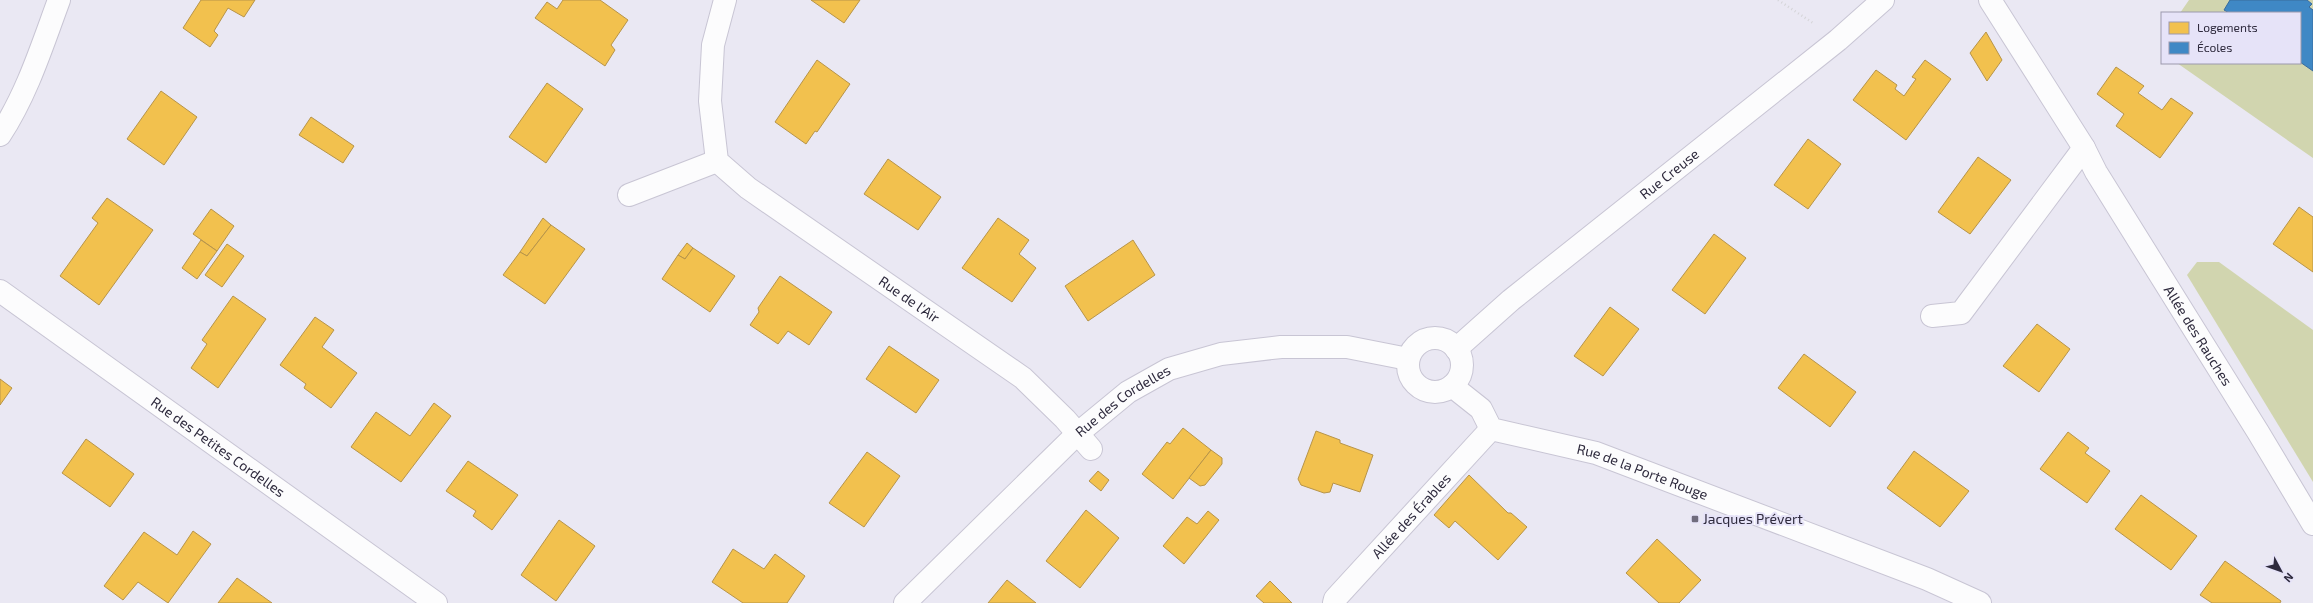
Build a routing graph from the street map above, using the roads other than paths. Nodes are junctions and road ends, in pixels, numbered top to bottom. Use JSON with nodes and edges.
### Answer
{"nodes":[{"id":1,"x":59,"y":0,"type":"edge"},
{"id":2,"x":724,"y":0,"type":"edge"},
{"id":3,"x":1882,"y":0,"type":"edge"},
{"id":4,"x":1990,"y":0,"type":"edge"},
{"id":5,"x":0,"y":135,"type":"edge"},
{"id":6,"x":2084,"y":148,"type":"junction"},
{"id":7,"x":717,"y":161,"type":"junction"},
{"id":8,"x":629,"y":195,"type":"dead end"},
{"id":9,"x":0,"y":291,"type":"edge"},
{"id":10,"x":1932,"y":316,"type":"dead end"},
{"id":11,"x":1456,"y":348,"type":"junction"},
{"id":12,"x":1408,"y":358,"type":"junction"},
{"id":13,"x":1452,"y":386,"type":"junction"},
{"id":14,"x":1491,"y":429,"type":"junction"},
{"id":15,"x":1084,"y":441,"type":"junction"},
{"id":16,"x":2313,"y":524,"type":"edge"},
{"id":17,"x":436,"y":603,"type":"edge"},
{"id":18,"x":905,"y":603,"type":"edge"},
{"id":19,"x":1334,"y":603,"type":"edge"},
{"id":20,"x":1980,"y":603,"type":"edge"}],
"edges":[{"from":1,"to":5,"type":"street"},
{"from":2,"to":7,"type":"street"},
{"from":3,"to":11,"type":"street","name":"Rue Creuse"},
{"from":4,"to":6,"type":"street","name":"Allée des Rauches"},
{"from":6,"to":10,"type":"street"},
{"from":6,"to":16,"type":"street","name":"Allée des Rauches"},
{"from":7,"to":8,"type":"street"},
{"from":7,"to":15,"type":"street","name":"Rue de l'Air"},
{"from":9,"to":17,"type":"street","name":"Rue des Petites Cordelles"},
{"from":11,"to":12,"type":"street"},
{"from":11,"to":13,"type":"street"},
{"from":12,"to":13,"type":"street"},
{"from":12,"to":15,"type":"street","name":"Rue des Cordelles"},
{"from":13,"to":14,"type":"street"},
{"from":14,"to":19,"type":"street","name":"Allée des Érables"},
{"from":14,"to":20,"type":"street","name":"Rue de la Porte Rouge"},
{"from":15,"to":18,"type":"street","name":"Rue des Cordelles"}]}
